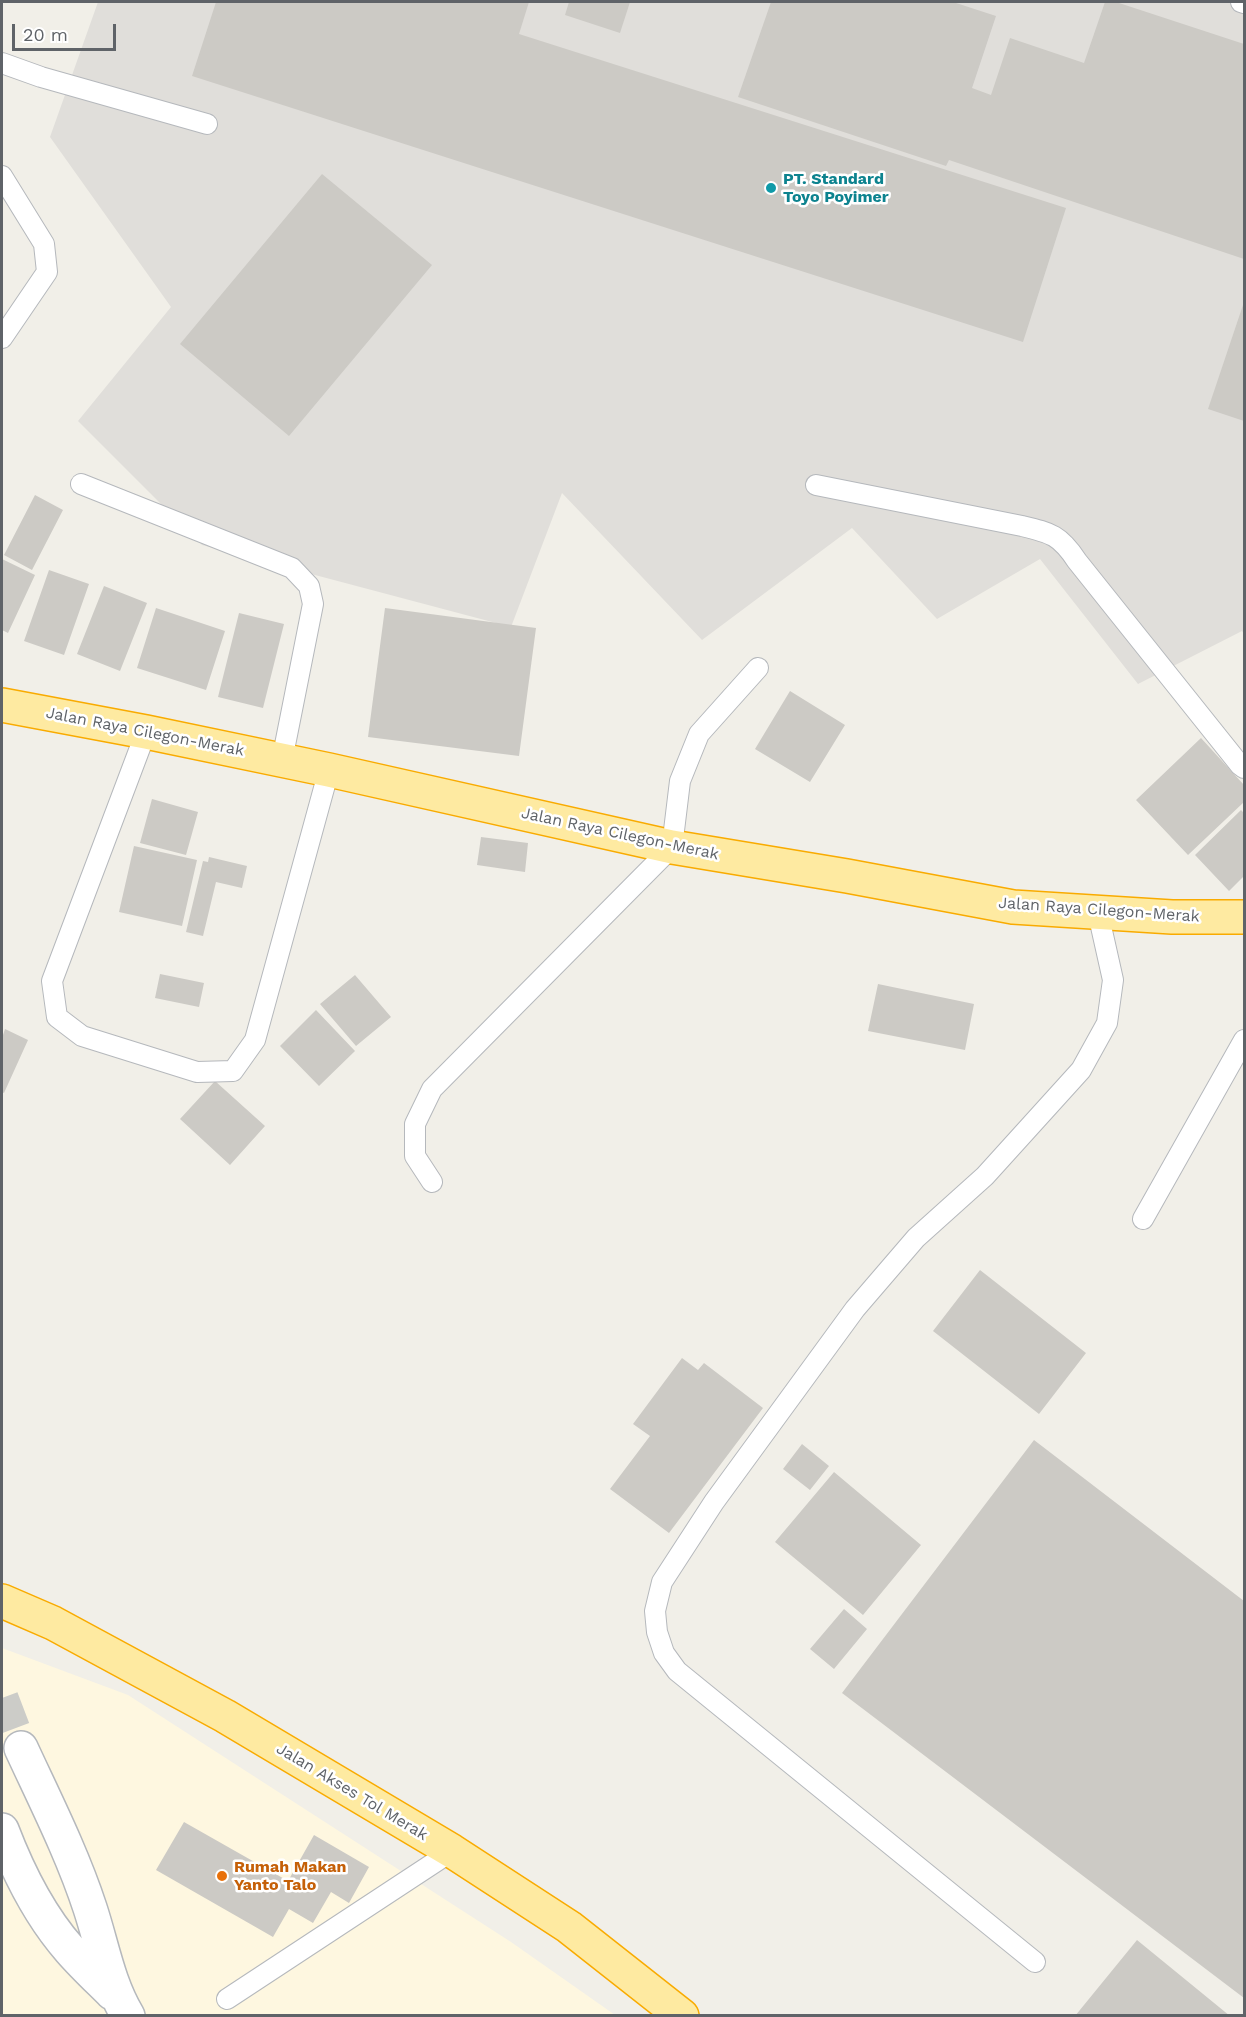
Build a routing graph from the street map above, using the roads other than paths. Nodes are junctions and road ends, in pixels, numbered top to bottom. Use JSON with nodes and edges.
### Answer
{"nodes":[{"id":1,"x":2,"y":63,"type":"edge"},
{"id":2,"x":207,"y":124,"type":"dead end"},
{"id":3,"x":2,"y":176,"type":"edge"},
{"id":4,"x":2,"y":338,"type":"edge"},
{"id":5,"x":81,"y":484,"type":"dead end"},
{"id":6,"x":816,"y":485,"type":"dead end"},
{"id":7,"x":758,"y":668,"type":"dead end"},
{"id":8,"x":2,"y":705,"type":"edge"},
{"id":9,"x":146,"y":732,"type":"junction"},
{"id":10,"x":282,"y":760,"type":"junction"},
{"id":11,"x":1245,"y":768,"type":"edge"},
{"id":12,"x":329,"y":770,"type":"junction"},
{"id":13,"x":672,"y":847,"type":"junction"},
{"id":14,"x":1098,"y":913,"type":"junction"},
{"id":15,"x":1245,"y":917,"type":"edge"},
{"id":16,"x":1245,"y":1040,"type":"edge"},
{"id":17,"x":432,"y":1182,"type":"dead end"},
{"id":18,"x":1143,"y":1219,"type":"dead end"},
{"id":19,"x":2,"y":1601,"type":"edge"},
{"id":20,"x":21,"y":1748,"type":"tunnel mouth"},
{"id":21,"x":2,"y":1830,"type":"edge"},
{"id":22,"x":452,"y":1851,"type":"junction"},
{"id":23,"x":1035,"y":1962,"type":"dead end"},
{"id":24,"x":227,"y":1999,"type":"dead end"},
{"id":25,"x":123,"y":2008,"type":"edge"},
{"id":26,"x":682,"y":2016,"type":"edge"}],
"edges":[{"from":1,"to":2,"type":"lane"},
{"from":3,"to":4,"type":"lane"},
{"from":5,"to":10,"type":"lane"},
{"from":6,"to":11,"type":"lane"},
{"from":7,"to":13,"type":"lane"},
{"from":8,"to":9,"type":"highway","name":"Jalan Raya Cilegon-Merak"},
{"from":9,"to":10,"type":"highway","name":"Jalan Raya Cilegon-Merak"},
{"from":9,"to":12,"type":"lane"},
{"from":10,"to":12,"type":"highway","name":"Jalan Raya Cilegon-Merak"},
{"from":12,"to":13,"type":"highway","name":"Jalan Raya Cilegon-Merak"},
{"from":13,"to":14,"type":"highway","name":"Jalan Raya Cilegon-Merak"},
{"from":13,"to":17,"type":"lane"},
{"from":14,"to":15,"type":"highway","name":"Jalan Raya Cilegon-Merak"},
{"from":14,"to":23,"type":"lane"},
{"from":16,"to":18,"type":"lane"},
{"from":19,"to":22,"type":"highway","name":"Jalan Akses Tol Merak"},
{"from":20,"to":25,"type":"street"},
{"from":21,"to":25,"type":"street"},
{"from":22,"to":24,"type":"lane"},
{"from":22,"to":26,"type":"highway","name":"Jalan Akses Tol Merak"}]}
